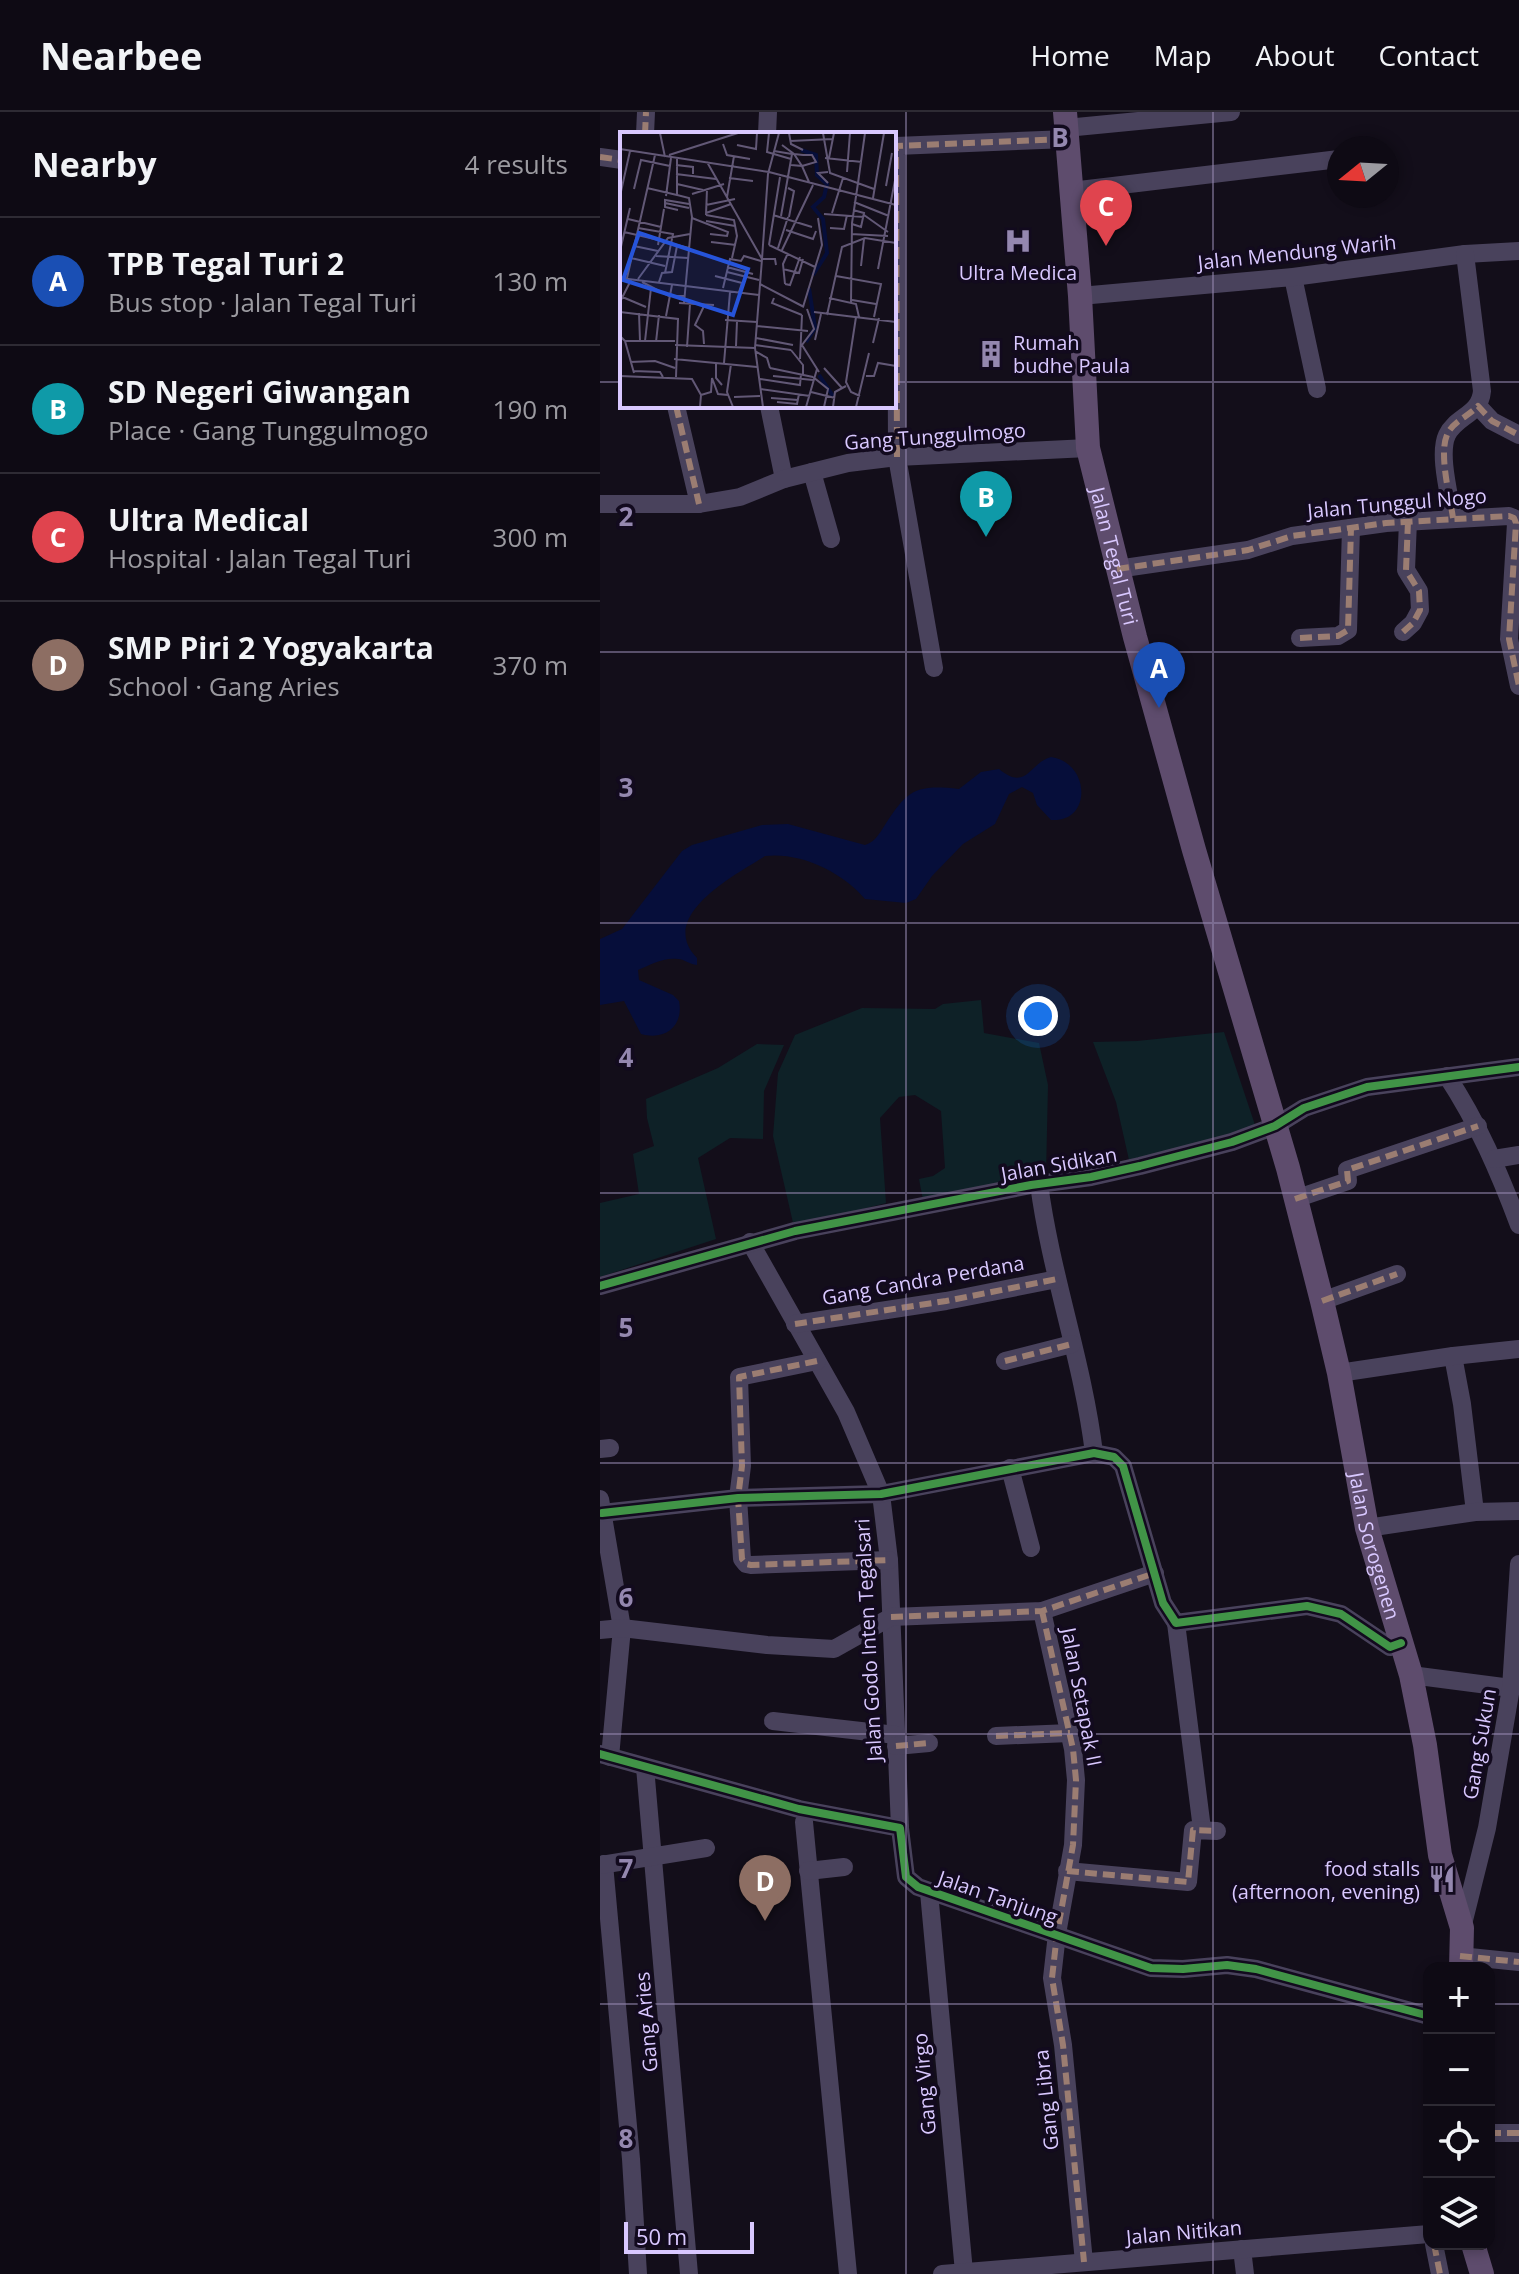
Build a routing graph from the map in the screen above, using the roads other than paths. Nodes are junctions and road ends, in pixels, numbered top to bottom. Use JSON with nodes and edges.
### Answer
{"nodes":[{"id":1,"x":646,"y":112,"type":"edge"},
{"id":2,"x":768,"y":112,"type":"edge"},
{"id":3,"x":1231,"y":112,"type":"edge"},
{"id":4,"x":1066,"y":126,"type":"edge"},
{"id":5,"x":645,"y":132,"type":"edge"},
{"id":6,"x":767,"y":132,"type":"edge"},
{"id":7,"x":600,"y":157,"type":"edge"},
{"id":8,"x":620,"y":160,"type":"edge"},
{"id":9,"x":1327,"y":160,"type":"edge"},
{"id":10,"x":1071,"y":191,"type":"junction"},
{"id":11,"x":1519,"y":251,"type":"edge"},
{"id":12,"x":1465,"y":254,"type":"junction"},
{"id":13,"x":1293,"y":277,"type":"junction"},
{"id":14,"x":1080,"y":296,"type":"junction"},
{"id":15,"x":1317,"y":389,"type":"dead end"},
{"id":16,"x":1478,"y":406,"type":"junction"},
{"id":17,"x":676,"y":408,"type":"edge"},
{"id":18,"x":769,"y":408,"type":"edge"},
{"id":19,"x":1519,"y":435,"type":"edge"},
{"id":20,"x":1088,"y":448,"type":"junction"},
{"id":21,"x":897,"y":457,"type":"junction"},
{"id":22,"x":812,"y":472,"type":"junction"},
{"id":23,"x":784,"y":479,"type":"junction"},
{"id":24,"x":600,"y":504,"type":"edge"},
{"id":25,"x":699,"y":504,"type":"junction"},
{"id":26,"x":1453,"y":518,"type":"junction"},
{"id":27,"x":1408,"y":521,"type":"junction"},
{"id":28,"x":1518,"y":522,"type":"edge"},
{"id":29,"x":1351,"y":528,"type":"junction"},
{"id":30,"x":831,"y":539,"type":"dead end"},
{"id":31,"x":1117,"y":569,"type":"junction"},
{"id":32,"x":1403,"y":632,"type":"dead end"},
{"id":33,"x":1300,"y":638,"type":"dead end"},
{"id":34,"x":934,"y":668,"type":"dead end"},
{"id":35,"x":1519,"y":686,"type":"edge"},
{"id":36,"x":1519,"y":1067,"type":"edge"},
{"id":37,"x":1447,"y":1076,"type":"junction"},
{"id":38,"x":1275,"y":1126,"type":"junction"},
{"id":39,"x":1478,"y":1126,"type":"junction"},
{"id":40,"x":1519,"y":1155,"type":"edge"},
{"id":41,"x":1494,"y":1159,"type":"junction"},
{"id":42,"x":1039,"y":1184,"type":"junction"},
{"id":43,"x":1295,"y":1199,"type":"junction"},
{"id":44,"x":1519,"y":1225,"type":"edge"},
{"id":45,"x":750,"y":1242,"type":"junction"},
{"id":46,"x":1397,"y":1274,"type":"dead end"},
{"id":47,"x":1057,"y":1279,"type":"junction"},
{"id":48,"x":600,"y":1286,"type":"edge"},
{"id":49,"x":1322,"y":1301,"type":"junction"},
{"id":50,"x":795,"y":1324,"type":"junction"},
{"id":51,"x":1072,"y":1344,"type":"junction"},
{"id":52,"x":1519,"y":1349,"type":"edge"},
{"id":53,"x":1453,"y":1356,"type":"junction"},
{"id":54,"x":817,"y":1361,"type":"junction"},
{"id":55,"x":1005,"y":1361,"type":"dead end"},
{"id":56,"x":1339,"y":1373,"type":"junction"},
{"id":57,"x":1094,"y":1453,"type":"junction"},
{"id":58,"x":1010,"y":1468,"type":"junction"},
{"id":59,"x":881,"y":1494,"type":"junction"},
{"id":60,"x":738,"y":1498,"type":"junction"},
{"id":61,"x":601,"y":1506,"type":"edge"},
{"id":62,"x":1519,"y":1511,"type":"edge"},
{"id":63,"x":1475,"y":1512,"type":"junction"},
{"id":64,"x":1367,"y":1528,"type":"junction"},
{"id":65,"x":1031,"y":1548,"type":"dead end"},
{"id":66,"x":889,"y":1560,"type":"junction"},
{"id":67,"x":1519,"y":1564,"type":"edge"},
{"id":68,"x":1155,"y":1573,"type":"junction"},
{"id":69,"x":1042,"y":1611,"type":"junction"},
{"id":70,"x":891,"y":1617,"type":"junction"},
{"id":71,"x":1176,"y":1623,"type":"junction"},
{"id":72,"x":622,"y":1628,"type":"junction"},
{"id":73,"x":600,"y":1630,"type":"edge"},
{"id":74,"x":1401,"y":1643,"type":"junction"},
{"id":75,"x":1411,"y":1675,"type":"junction"},
{"id":76,"x":1511,"y":1688,"type":"junction"},
{"id":77,"x":773,"y":1721,"type":"dead end"},
{"id":78,"x":1070,"y":1733,"type":"junction"},
{"id":79,"x":996,"y":1736,"type":"dead end"},
{"id":80,"x":1511,"y":1738,"type":"edge"},
{"id":81,"x":896,"y":1740,"type":"junction"},
{"id":82,"x":929,"y":1743,"type":"dead end"},
{"id":83,"x":605,"y":1755,"type":"edge"},
{"id":84,"x":645,"y":1767,"type":"junction"},
{"id":85,"x":804,"y":1822,"type":"dead end"},
{"id":86,"x":900,"y":1828,"type":"junction"},
{"id":87,"x":706,"y":1848,"type":"dead end"},
{"id":88,"x":654,"y":1855,"type":"junction"},
{"id":89,"x":602,"y":1865,"type":"edge"},
{"id":90,"x":844,"y":1867,"type":"dead end"},
{"id":91,"x":808,"y":1871,"type":"junction"},
{"id":92,"x":1067,"y":1871,"type":"junction"},
{"id":93,"x":929,"y":1892,"type":"junction"},
{"id":94,"x":1462,"y":1928,"type":"junction"},
{"id":95,"x":1057,"y":1934,"type":"junction"},
{"id":96,"x":1460,"y":1962,"type":"edge"},
{"id":97,"x":1495,"y":1962,"type":"edge"},
{"id":98,"x":1519,"y":1962,"type":"edge"},
{"id":99,"x":1423,"y":2014,"type":"edge"},
{"id":100,"x":1495,"y":2133,"type":"edge"},
{"id":101,"x":1519,"y":2133,"type":"edge"},
{"id":102,"x":1423,"y":2234,"type":"edge"},
{"id":103,"x":1242,"y":2249,"type":"junction"},
{"id":104,"x":1435,"y":2250,"type":"edge"},
{"id":105,"x":1475,"y":2250,"type":"edge"},
{"id":106,"x":1084,"y":2262,"type":"junction"},
{"id":107,"x":1062,"y":2269,"type":"edge"},
{"id":108,"x":955,"y":2273,"type":"edge"},
{"id":109,"x":638,"y":2274,"type":"edge"},
{"id":110,"x":689,"y":2274,"type":"edge"},
{"id":111,"x":848,"y":2274,"type":"edge"},
{"id":112,"x":942,"y":2274,"type":"edge"},
{"id":113,"x":1245,"y":2274,"type":"edge"},
{"id":114,"x":1440,"y":2274,"type":"edge"},
{"id":115,"x":1482,"y":2274,"type":"edge"}],
"edges":[{"from":1,"to":5,"type":"street"},
{"from":2,"to":6,"type":"street"},
{"from":3,"to":4,"type":"street"},
{"from":4,"to":10,"type":"main road","name":"Jalan Tegal Turi"},
{"from":4,"to":21,"type":"street"},
{"from":7,"to":8,"type":"street"},
{"from":9,"to":10,"type":"street"},
{"from":10,"to":14,"type":"main road","name":"Jalan Tegal Turi"},
{"from":11,"to":12,"type":"street","name":"Jalan Mendung Warih"},
{"from":12,"to":13,"type":"street","name":"Jalan Mendung Warih"},
{"from":12,"to":16,"type":"street"},
{"from":13,"to":14,"type":"street","name":"Jalan Mendung Warih"},
{"from":13,"to":15,"type":"street"},
{"from":14,"to":20,"type":"main road","name":"Jalan Tegal Turi"},
{"from":16,"to":19,"type":"street"},
{"from":16,"to":26,"type":"street"},
{"from":17,"to":25,"type":"street"},
{"from":18,"to":23,"type":"street"},
{"from":20,"to":21,"type":"street","name":"Gang Tunggulmogo"},
{"from":20,"to":31,"type":"main road","name":"Jalan Tegal Turi"},
{"from":21,"to":22,"type":"street","name":"Gang Tunggulmogo"},
{"from":21,"to":34,"type":"street"},
{"from":22,"to":23,"type":"street","name":"Gang Tunggulmogo"},
{"from":22,"to":30,"type":"street"},
{"from":23,"to":25,"type":"street","name":"Gang Tunggulmogo"},
{"from":24,"to":25,"type":"street","name":"Gang Tunggulmogo"},
{"from":26,"to":27,"type":"street","name":"Jalan Tunggul Nogo"},
{"from":26,"to":28,"type":"street","name":"Jalan Tunggul Nogo"},
{"from":27,"to":29,"type":"street","name":"Jalan Tunggul Nogo"},
{"from":27,"to":32,"type":"street"},
{"from":28,"to":35,"type":"street","name":"Jalan Tunggul Nogo"},
{"from":29,"to":31,"type":"street","name":"Jalan Tunggul Nogo"},
{"from":29,"to":33,"type":"street"},
{"from":31,"to":38,"type":"main road","name":"Jalan Tegal Turi"},
{"from":36,"to":37,"type":"street","name":"Jalan Sidikan"},
{"from":37,"to":38,"type":"street","name":"Jalan Sidikan"},
{"from":37,"to":39,"type":"street"},
{"from":38,"to":42,"type":"street","name":"Jalan Sidikan"},
{"from":38,"to":43,"type":"main road","name":"Jalan Sorogenen"},
{"from":39,"to":41,"type":"street"},
{"from":39,"to":43,"type":"street"},
{"from":40,"to":41,"type":"street"},
{"from":41,"to":44,"type":"street"},
{"from":42,"to":45,"type":"street","name":"Jalan Sidikan"},
{"from":42,"to":47,"type":"street"},
{"from":43,"to":49,"type":"main road","name":"Jalan Sorogenen"},
{"from":45,"to":48,"type":"street","name":"Jalan Sidikan"},
{"from":45,"to":50,"type":"street","name":"Jalan Godo Inten Tegalsari"},
{"from":46,"to":49,"type":"street"},
{"from":47,"to":50,"type":"street","name":"Gang Candra Perdana"},
{"from":47,"to":51,"type":"street"},
{"from":49,"to":56,"type":"main road","name":"Jalan Sorogenen"},
{"from":50,"to":54,"type":"street","name":"Jalan Godo Inten Tegalsari"},
{"from":51,"to":55,"type":"street"},
{"from":51,"to":57,"type":"street"},
{"from":52,"to":53,"type":"street"},
{"from":53,"to":56,"type":"street"},
{"from":53,"to":63,"type":"street"},
{"from":54,"to":59,"type":"street","name":"Jalan Godo Inten Tegalsari"},
{"from":54,"to":60,"type":"street"},
{"from":56,"to":64,"type":"main road","name":"Jalan Sorogenen"},
{"from":57,"to":58,"type":"street"},
{"from":57,"to":68,"type":"street"},
{"from":58,"to":59,"type":"street"},
{"from":58,"to":65,"type":"street"},
{"from":59,"to":60,"type":"street"},
{"from":59,"to":66,"type":"street","name":"Jalan Godo Inten Tegalsari"},
{"from":60,"to":61,"type":"street"},
{"from":60,"to":66,"type":"street"},
{"from":61,"to":72,"type":"street"},
{"from":62,"to":63,"type":"street"},
{"from":63,"to":64,"type":"street"},
{"from":64,"to":74,"type":"main road","name":"Jalan Sorogenen"},
{"from":66,"to":70,"type":"street","name":"Jalan Godo Inten Tegalsari"},
{"from":67,"to":76,"type":"street","name":"Gang Sukun"},
{"from":68,"to":69,"type":"street"},
{"from":68,"to":71,"type":"street"},
{"from":69,"to":70,"type":"street"},
{"from":69,"to":78,"type":"street","name":"Jalan Setapak II"},
{"from":70,"to":72,"type":"street"},
{"from":70,"to":81,"type":"street","name":"Jalan Godo Inten Tegalsari"},
{"from":71,"to":74,"type":"street"},
{"from":71,"to":92,"type":"street"},
{"from":72,"to":73,"type":"street"},
{"from":72,"to":83,"type":"street"},
{"from":74,"to":75,"type":"main road","name":"Jalan Sorogenen"},
{"from":75,"to":76,"type":"street"},
{"from":75,"to":94,"type":"main road","name":"Jalan Sorogenen"},
{"from":76,"to":80,"type":"street","name":"Gang Sukun"},
{"from":77,"to":81,"type":"street"},
{"from":78,"to":79,"type":"street"},
{"from":78,"to":92,"type":"street","name":"Jalan Setapak II"},
{"from":80,"to":94,"type":"street","name":"Gang Sukun"},
{"from":81,"to":82,"type":"street"},
{"from":81,"to":86,"type":"street","name":"Jalan Godo Inten Tegalsari"},
{"from":83,"to":84,"type":"street"},
{"from":84,"to":86,"type":"street"},
{"from":84,"to":88,"type":"street","name":"Gang Aries"},
{"from":85,"to":91,"type":"street"},
{"from":86,"to":93,"type":"street","name":"Jalan Tanjung"},
{"from":87,"to":88,"type":"street"},
{"from":88,"to":89,"type":"street"},
{"from":88,"to":110,"type":"street","name":"Gang Aries"},
{"from":89,"to":109,"type":"street"},
{"from":90,"to":91,"type":"street"},
{"from":91,"to":111,"type":"street"},
{"from":92,"to":95,"type":"street","name":"Jalan Setapak II"},
{"from":93,"to":95,"type":"street","name":"Jalan Tanjung"},
{"from":93,"to":108,"type":"street","name":"Gang Virgo"},
{"from":94,"to":96,"type":"main road","name":"Jalan Sorogenen"},
{"from":95,"to":99,"type":"street","name":"Jalan Tanjung"},
{"from":95,"to":106,"type":"street","name":"Gang Libra"},
{"from":97,"to":98,"type":"street"},
{"from":100,"to":101,"type":"street"},
{"from":102,"to":103,"type":"street","name":"Jalan Nitikan"},
{"from":103,"to":106,"type":"street","name":"Jalan Nitikan"},
{"from":103,"to":113,"type":"street"},
{"from":104,"to":114,"type":"street"},
{"from":105,"to":115,"type":"main road"},
{"from":106,"to":107,"type":"street","name":"Jalan Nitikan"},
{"from":107,"to":108,"type":"street","name":"Jalan Nitikan"},
{"from":108,"to":112,"type":"street","name":"Jalan Nitikan"}]}
